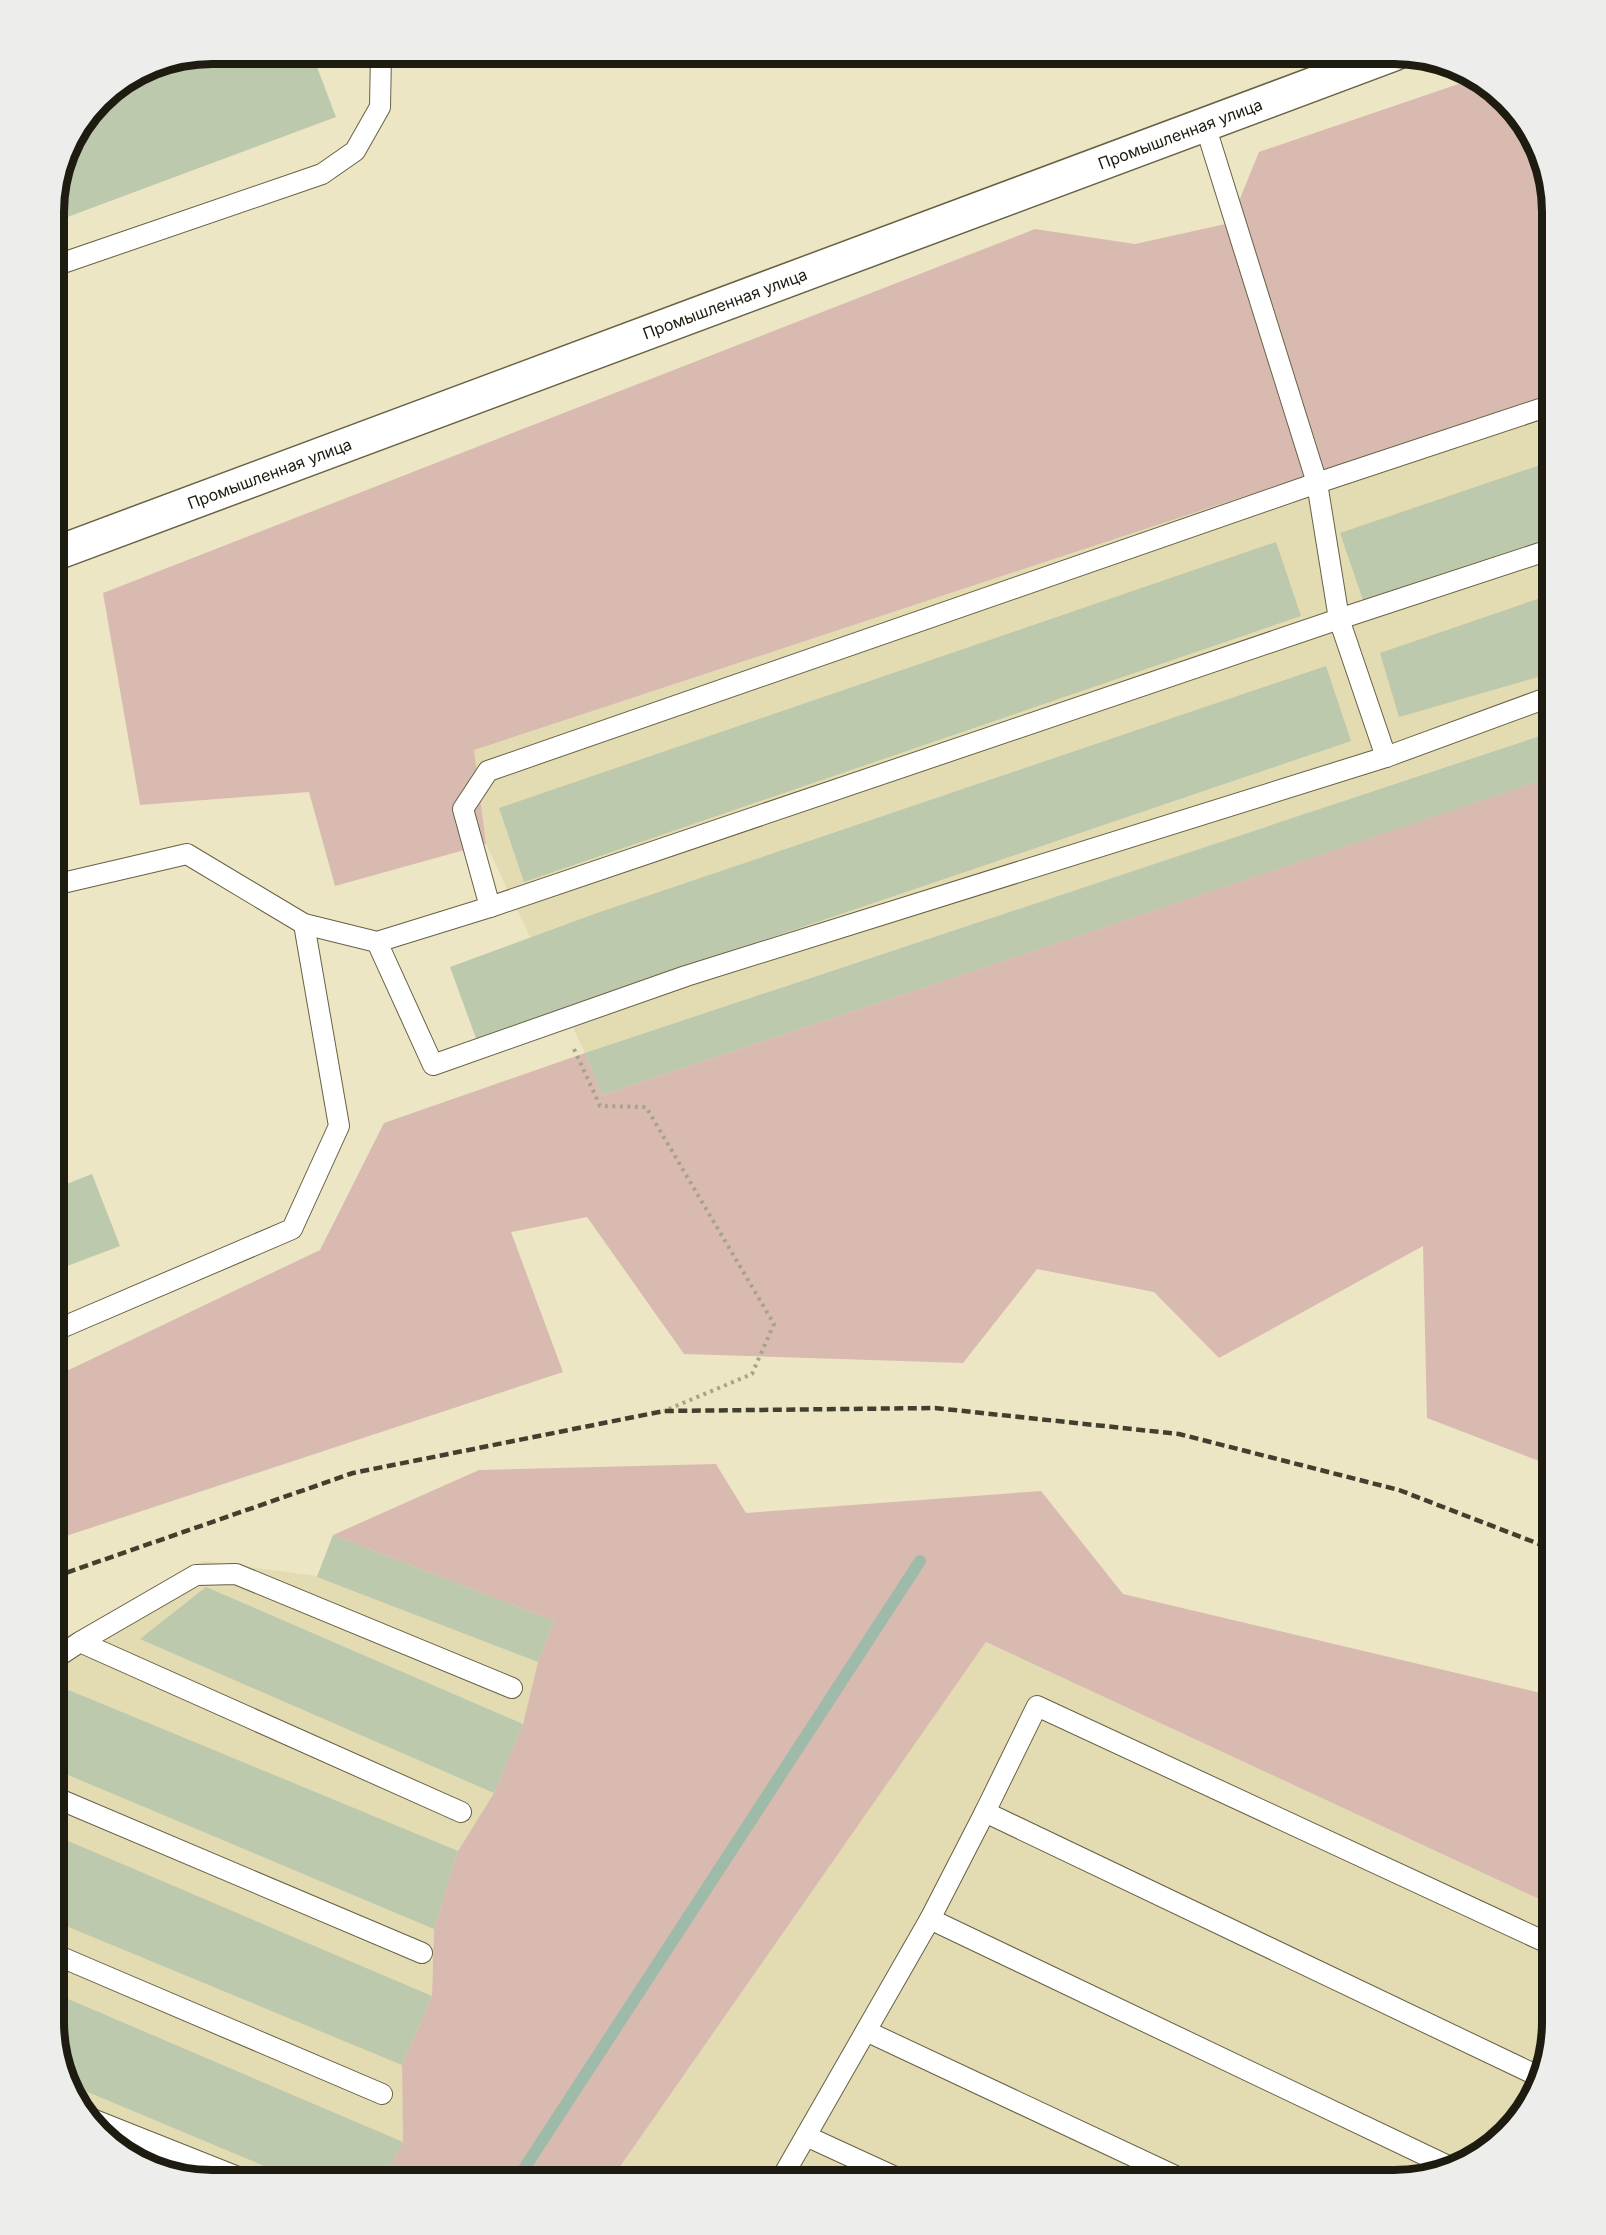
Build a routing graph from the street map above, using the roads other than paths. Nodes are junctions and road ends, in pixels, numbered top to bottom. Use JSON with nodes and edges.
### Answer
{"nodes":[{"id":1,"x":381,"y":65,"type":"edge"},
{"id":2,"x":1365,"y":65,"type":"edge"},
{"id":3,"x":1204,"y":125,"type":"junction"},
{"id":4,"x":65,"y":262,"type":"edge"},
{"id":5,"x":1542,"y":408,"type":"edge"},
{"id":6,"x":1317,"y":483,"type":"junction"},
{"id":7,"x":65,"y":550,"type":"edge"},
{"id":8,"x":1542,"y":552,"type":"edge"},
{"id":9,"x":1339,"y":619,"type":"junction"},
{"id":10,"x":1542,"y":700,"type":"edge"},
{"id":11,"x":1386,"y":757,"type":"junction"},
{"id":12,"x":65,"y":882,"type":"edge"},
{"id":13,"x":490,"y":908,"type":"junction"},
{"id":14,"x":304,"y":924,"type":"junction"},
{"id":15,"x":377,"y":942,"type":"junction"},
{"id":16,"x":65,"y":1326,"type":"edge"},
{"id":17,"x":80,"y":1642,"type":"junction"},
{"id":18,"x":65,"y":1652,"type":"edge"},
{"id":19,"x":512,"y":1688,"type":"dead end"},
{"id":20,"x":65,"y":1802,"type":"edge"},
{"id":21,"x":461,"y":1812,"type":"dead end"},
{"id":22,"x":985,"y":1812,"type":"junction"},
{"id":23,"x":930,"y":1919,"type":"junction"},
{"id":24,"x":1542,"y":1940,"type":"edge"},
{"id":25,"x":422,"y":1953,"type":"dead end"},
{"id":26,"x":65,"y":1959,"type":"edge"},
{"id":27,"x":866,"y":2031,"type":"junction"},
{"id":28,"x":1532,"y":2073,"type":"edge"},
{"id":29,"x":382,"y":2094,"type":"dead end"},
{"id":30,"x":105,"y":2124,"type":"edge"},
{"id":31,"x":806,"y":2136,"type":"junction"},
{"id":32,"x":1440,"y":2162,"type":"edge"},
{"id":33,"x":220,"y":2170,"type":"edge"},
{"id":34,"x":786,"y":2170,"type":"edge"},
{"id":35,"x":880,"y":2170,"type":"edge"},
{"id":36,"x":1163,"y":2170,"type":"edge"}],
"edges":[{"from":1,"to":4,"type":"lane"},
{"from":2,"to":3,"type":"street","name":"Промышленная улица"},
{"from":3,"to":6,"type":"lane"},
{"from":3,"to":7,"type":"street","name":"Промышленная улица"},
{"from":5,"to":6,"type":"lane"},
{"from":6,"to":9,"type":"lane"},
{"from":6,"to":13,"type":"lane"},
{"from":8,"to":9,"type":"lane"},
{"from":9,"to":11,"type":"lane"},
{"from":9,"to":13,"type":"lane"},
{"from":10,"to":11,"type":"lane"},
{"from":11,"to":15,"type":"lane"},
{"from":12,"to":14,"type":"lane"},
{"from":13,"to":15,"type":"lane"},
{"from":14,"to":15,"type":"lane"},
{"from":14,"to":16,"type":"lane"},
{"from":17,"to":18,"type":"lane"},
{"from":17,"to":19,"type":"lane"},
{"from":17,"to":21,"type":"lane"},
{"from":20,"to":25,"type":"lane"},
{"from":22,"to":23,"type":"lane"},
{"from":22,"to":24,"type":"lane"},
{"from":22,"to":28,"type":"lane"},
{"from":23,"to":27,"type":"lane"},
{"from":23,"to":32,"type":"lane"},
{"from":26,"to":29,"type":"lane"},
{"from":27,"to":31,"type":"lane"},
{"from":27,"to":36,"type":"lane"},
{"from":30,"to":33,"type":"lane"},
{"from":31,"to":34,"type":"lane"},
{"from":31,"to":35,"type":"lane"}]}
